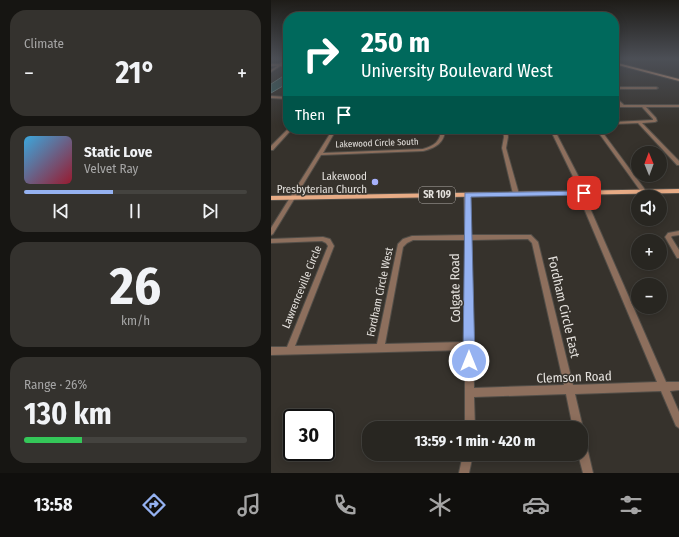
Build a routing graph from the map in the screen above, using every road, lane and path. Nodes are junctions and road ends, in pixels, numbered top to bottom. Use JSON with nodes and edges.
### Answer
{"nodes":[{"id":1,"x":619,"y":88,"type":"edge"},
{"id":2,"x":656,"y":88,"type":"dead end"},
{"id":3,"x":271,"y":97,"type":"edge"},
{"id":4,"x":279,"y":98,"type":"junction"},
{"id":5,"x":283,"y":98,"type":"edge"},
{"id":6,"x":271,"y":101,"type":"edge"},
{"id":7,"x":619,"y":102,"type":"edge"},
{"id":8,"x":619,"y":106,"type":"edge"},
{"id":9,"x":623,"y":106,"type":"junction"},
{"id":10,"x":643,"y":106,"type":"junction"},
{"id":11,"x":679,"y":106,"type":"edge"},
{"id":12,"x":639,"y":122,"type":"junction"},
{"id":13,"x":619,"y":123,"type":"edge"},
{"id":14,"x":285,"y":134,"type":"edge"},
{"id":15,"x":332,"y":134,"type":"edge"},
{"id":16,"x":443,"y":134,"type":"edge"},
{"id":17,"x":506,"y":134,"type":"edge"},
{"id":18,"x":554,"y":134,"type":"edge"},
{"id":19,"x":603,"y":134,"type":"edge"},
{"id":20,"x":271,"y":149,"type":"edge"},
{"id":21,"x":320,"y":154,"type":"junction"},
{"id":22,"x":679,"y":164,"type":"edge"},
{"id":23,"x":644,"y":190,"type":"edge"},
{"id":24,"x":631,"y":192,"type":"edge"},
{"id":25,"x":667,"y":192,"type":"edge"},
{"id":26,"x":679,"y":192,"type":"edge"},
{"id":27,"x":584,"y":193,"type":"junction"},
{"id":28,"x":516,"y":194,"type":"junction"},
{"id":29,"x":467,"y":195,"type":"junction"},
{"id":30,"x":271,"y":198,"type":"edge"},
{"id":31,"x":293,"y":198,"type":"junction"},
{"id":32,"x":271,"y":233,"type":"edge"},
{"id":33,"x":679,"y":233,"type":"edge"},
{"id":34,"x":468,"y":237,"type":"junction"},
{"id":35,"x":271,"y":241,"type":"edge"},
{"id":36,"x":679,"y":256,"type":"edge"},
{"id":37,"x":469,"y":346,"type":"junction"},
{"id":38,"x":380,"y":348,"type":"junction"},
{"id":39,"x":289,"y":350,"type":"junction"},
{"id":40,"x":271,"y":351,"type":"edge"},
{"id":41,"x":679,"y":386,"type":"edge"},
{"id":42,"x":664,"y":387,"type":"junction"},
{"id":43,"x":569,"y":391,"type":"junction"},
{"id":44,"x":469,"y":393,"type":"junction"},
{"id":45,"x":470,"y":421,"type":"edge"},
{"id":46,"x":575,"y":421,"type":"edge"},
{"id":47,"x":679,"y":423,"type":"edge"},
{"id":48,"x":467,"y":461,"type":"edge"},
{"id":49,"x":585,"y":461,"type":"edge"},
{"id":50,"x":464,"y":473,"type":"edge"},
{"id":51,"x":588,"y":473,"type":"edge"}],
"edges":[{"from":1,"to":2,"type":"street"},
{"from":3,"to":4,"type":"street"},
{"from":4,"to":5,"type":"street"},
{"from":4,"to":6,"type":"street"},
{"from":7,"to":9,"type":"street"},
{"from":8,"to":9,"type":"street"},
{"from":9,"to":10,"type":"street"},
{"from":10,"to":11,"type":"street"},
{"from":10,"to":12,"type":"street"},
{"from":12,"to":13,"type":"street"},
{"from":12,"to":22,"type":"street"},
{"from":14,"to":20,"type":"street"},
{"from":15,"to":21,"type":"street"},
{"from":16,"to":21,"type":"street","name":"Lakewood Circle South"},
{"from":17,"to":28,"type":"street"},
{"from":18,"to":27,"type":"street"},
{"from":19,"to":23,"type":"street"},
{"from":21,"to":31,"type":"street"},
{"from":24,"to":27,"type":"main road","number":"SR 109"},
{"from":25,"to":26,"type":"main road","number":"SR 109"},
{"from":27,"to":28,"type":"main road","number":"SR 109"},
{"from":27,"to":42,"type":"street"},
{"from":28,"to":29,"type":"main road","number":"SR 109"},
{"from":29,"to":31,"type":"main road","number":"SR 109"},
{"from":29,"to":34,"type":"street","name":"Colgate Road"},
{"from":30,"to":31,"type":"main road","number":"SR 109"},
{"from":31,"to":32,"type":"street"},
{"from":33,"to":36,"type":"street"},
{"from":34,"to":37,"type":"street","name":"Colgate Road"},
{"from":34,"to":38,"type":"street","name":"Fordham Circle West"},
{"from":34,"to":43,"type":"street","name":"Fordham Circle East"},
{"from":35,"to":39,"type":"street","name":"Lawrenceville Circle"},
{"from":37,"to":38,"type":"street"},
{"from":37,"to":44,"type":"street","name":"Colgate Road"},
{"from":38,"to":39,"type":"street"},
{"from":39,"to":40,"type":"street"},
{"from":41,"to":42,"type":"street","name":"Clemson Road"},
{"from":42,"to":43,"type":"street","name":"Clemson Road"},
{"from":42,"to":47,"type":"street"},
{"from":43,"to":44,"type":"street","name":"Clemson Road"},
{"from":43,"to":46,"type":"street","name":"Fordham Circle East"},
{"from":44,"to":45,"type":"street","name":"Colgate Road"},
{"from":48,"to":50,"type":"street"},
{"from":49,"to":51,"type":"street"}]}
